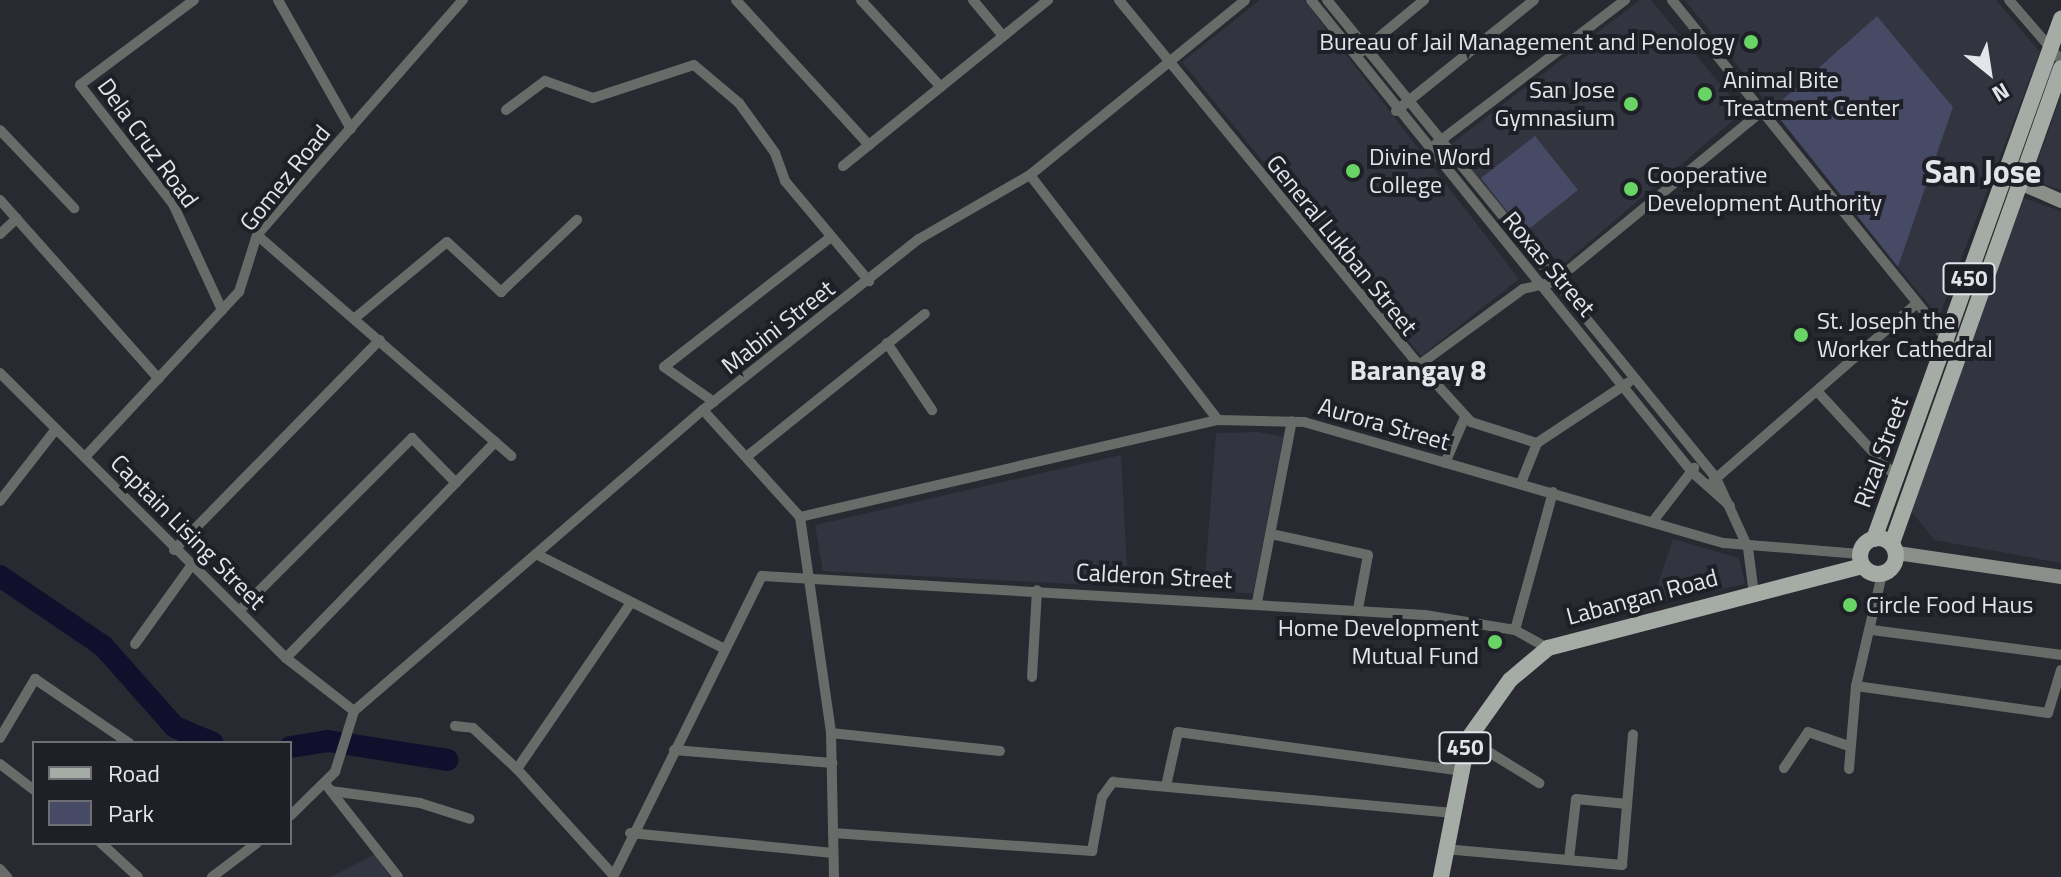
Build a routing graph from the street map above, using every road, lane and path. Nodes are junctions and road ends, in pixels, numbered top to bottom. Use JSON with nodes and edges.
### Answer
{"nodes":[{"id":1,"x":194,"y":0,"type":"edge"},
{"id":2,"x":278,"y":0,"type":"edge"},
{"id":3,"x":463,"y":0,"type":"edge"},
{"id":4,"x":736,"y":0,"type":"edge"},
{"id":5,"x":861,"y":0,"type":"edge"},
{"id":6,"x":973,"y":0,"type":"edge"},
{"id":7,"x":1048,"y":0,"type":"edge"},
{"id":8,"x":1119,"y":0,"type":"edge"},
{"id":9,"x":1245,"y":0,"type":"edge"},
{"id":10,"x":1311,"y":0,"type":"edge"},
{"id":11,"x":1327,"y":0,"type":"edge"},
{"id":12,"x":1424,"y":0,"type":"edge"},
{"id":13,"x":1534,"y":0,"type":"edge"},
{"id":14,"x":1625,"y":0,"type":"edge"},
{"id":15,"x":1672,"y":0,"type":"edge"},
{"id":16,"x":2009,"y":0,"type":"edge"},
{"id":17,"x":2061,"y":19,"type":"edge"},
{"id":18,"x":1003,"y":36,"type":"junction"},
{"id":19,"x":1365,"y":48,"type":"junction"},
{"id":20,"x":2056,"y":55,"type":"edge"},
{"id":21,"x":1355,"y":57,"type":"junction"},
{"id":22,"x":1170,"y":63,"type":"junction"},
{"id":23,"x":2061,"y":68,"type":"edge"},
{"id":24,"x":941,"y":87,"type":"junction"},
{"id":25,"x":1408,"y":102,"type":"junction"},
{"id":26,"x":506,"y":110,"type":"dead end"},
{"id":27,"x":1396,"y":111,"type":"junction"},
{"id":28,"x":1761,"y":112,"type":"junction"},
{"id":29,"x":351,"y":129,"type":"junction"},
{"id":30,"x":0,"y":130,"type":"edge"},
{"id":31,"x":1440,"y":141,"type":"junction"},
{"id":32,"x":869,"y":145,"type":"junction"},
{"id":33,"x":1428,"y":150,"type":"junction"},
{"id":34,"x":843,"y":166,"type":"dead end"},
{"id":35,"x":2006,"y":174,"type":"junction"},
{"id":36,"x":1030,"y":175,"type":"junction"},
{"id":37,"x":2019,"y":187,"type":"junction"},
{"id":38,"x":0,"y":200,"type":"edge"},
{"id":39,"x":2061,"y":201,"type":"edge"},
{"id":40,"x":74,"y":208,"type":"dead end"},
{"id":41,"x":17,"y":218,"type":"junction"},
{"id":42,"x":577,"y":220,"type":"dead end"},
{"id":43,"x":0,"y":234,"type":"edge"},
{"id":44,"x":257,"y":235,"type":"junction"},
{"id":45,"x":831,"y":237,"type":"junction"},
{"id":46,"x":869,"y":281,"type":"junction"},
{"id":47,"x":1548,"y":284,"type":"junction"},
{"id":48,"x":1916,"y":304,"type":"junction"},
{"id":49,"x":222,"y":310,"type":"junction"},
{"id":50,"x":925,"y":314,"type":"dead end"},
{"id":51,"x":355,"y":318,"type":"junction"},
{"id":52,"x":380,"y":340,"type":"junction"},
{"id":53,"x":1947,"y":341,"type":"junction"},
{"id":54,"x":887,"y":343,"type":"junction"},
{"id":55,"x":1960,"y":356,"type":"junction"},
{"id":56,"x":1419,"y":365,"type":"junction"},
{"id":57,"x":0,"y":373,"type":"edge"},
{"id":58,"x":159,"y":379,"type":"junction"},
{"id":59,"x":1629,"y":383,"type":"junction"},
{"id":60,"x":1817,"y":391,"type":"junction"},
{"id":61,"x":714,"y":402,"type":"junction"},
{"id":62,"x":703,"y":410,"type":"junction"},
{"id":63,"x":932,"y":410,"type":"dead end"},
{"id":64,"x":1465,"y":417,"type":"junction"},
{"id":65,"x":1218,"y":420,"type":"junction"},
{"id":66,"x":1292,"y":421,"type":"junction"},
{"id":67,"x":56,"y":429,"type":"junction"},
{"id":68,"x":495,"y":442,"type":"junction"},
{"id":69,"x":1537,"y":443,"type":"junction"},
{"id":70,"x":750,"y":454,"type":"junction"},
{"id":71,"x":511,"y":456,"type":"dead end"},
{"id":72,"x":85,"y":457,"type":"junction"},
{"id":73,"x":1701,"y":460,"type":"junction"},
{"id":74,"x":1445,"y":463,"type":"junction"},
{"id":75,"x":1692,"y":472,"type":"junction"},
{"id":76,"x":1716,"y":478,"type":"junction"},
{"id":77,"x":1898,"y":478,"type":"junction"},
{"id":78,"x":456,"y":483,"type":"junction"},
{"id":79,"x":1521,"y":483,"type":"junction"},
{"id":80,"x":1705,"y":488,"type":"junction"},
{"id":81,"x":1553,"y":492,"type":"junction"},
{"id":82,"x":0,"y":501,"type":"edge"},
{"id":83,"x":1733,"y":508,"type":"junction"},
{"id":84,"x":800,"y":517,"type":"junction"},
{"id":85,"x":1654,"y":520,"type":"junction"},
{"id":86,"x":1271,"y":534,"type":"junction"},
{"id":87,"x":1874,"y":539,"type":"junction"},
{"id":88,"x":1748,"y":548,"type":"junction"},
{"id":89,"x":1894,"y":548,"type":"junction"},
{"id":90,"x":174,"y":550,"type":"junction"},
{"id":91,"x":536,"y":554,"type":"junction"},
{"id":92,"x":1861,"y":560,"type":"junction"},
{"id":93,"x":191,"y":566,"type":"junction"},
{"id":94,"x":1882,"y":574,"type":"junction"},
{"id":95,"x":2061,"y":577,"type":"edge"},
{"id":96,"x":812,"y":580,"type":"junction"},
{"id":97,"x":1037,"y":590,"type":"junction"},
{"id":98,"x":1754,"y":594,"type":"junction"},
{"id":99,"x":1257,"y":602,"type":"junction"},
{"id":100,"x":630,"y":604,"type":"junction"},
{"id":101,"x":1358,"y":609,"type":"junction"},
{"id":102,"x":239,"y":611,"type":"junction"},
{"id":103,"x":1515,"y":630,"type":"junction"},
{"id":104,"x":1872,"y":630,"type":"junction"},
{"id":105,"x":135,"y":644,"type":"dead end"},
{"id":106,"x":723,"y":648,"type":"junction"},
{"id":107,"x":1548,"y":648,"type":"junction"},
{"id":108,"x":2061,"y":655,"type":"edge"},
{"id":109,"x":286,"y":658,"type":"junction"},
{"id":110,"x":2061,"y":670,"type":"edge"},
{"id":111,"x":1032,"y":677,"type":"dead end"},
{"id":112,"x":1856,"y":686,"type":"junction"},
{"id":113,"x":354,"y":711,"type":"junction"},
{"id":114,"x":455,"y":726,"type":"dead end"},
{"id":115,"x":831,"y":733,"type":"junction"},
{"id":116,"x":1633,"y":734,"type":"dead end"},
{"id":117,"x":0,"y":738,"type":"edge"},
{"id":118,"x":1468,"y":739,"type":"junction"},
{"id":119,"x":126,"y":741,"type":"edge"},
{"id":120,"x":1849,"y":746,"type":"junction"},
{"id":121,"x":674,"y":750,"type":"junction"},
{"id":122,"x":1000,"y":751,"type":"dead end"},
{"id":123,"x":832,"y":763,"type":"junction"},
{"id":124,"x":0,"y":764,"type":"edge"},
{"id":125,"x":1784,"y":768,"type":"dead end"},
{"id":126,"x":517,"y":769,"type":"junction"},
{"id":127,"x":1849,"y":769,"type":"dead end"},
{"id":128,"x":1457,"y":770,"type":"junction"},
{"id":129,"x":1539,"y":783,"type":"dead end"},
{"id":130,"x":1166,"y":786,"type":"junction"},
{"id":131,"x":32,"y":788,"type":"edge"},
{"id":132,"x":328,"y":788,"type":"junction"},
{"id":133,"x":1627,"y":804,"type":"junction"},
{"id":134,"x":1451,"y":813,"type":"junction"},
{"id":135,"x":292,"y":815,"type":"edge"},
{"id":136,"x":470,"y":819,"type":"dead end"},
{"id":137,"x":630,"y":833,"type":"junction"},
{"id":138,"x":833,"y":833,"type":"junction"},
{"id":139,"x":103,"y":845,"type":"edge"},
{"id":140,"x":254,"y":845,"type":"edge"},
{"id":141,"x":1444,"y":849,"type":"junction"},
{"id":142,"x":833,"y":853,"type":"junction"},
{"id":143,"x":1569,"y":859,"type":"junction"},
{"id":144,"x":0,"y":869,"type":"edge"},
{"id":145,"x":613,"y":876,"type":"edge"},
{"id":146,"x":7,"y":877,"type":"edge"},
{"id":147,"x":138,"y":877,"type":"edge"},
{"id":148,"x":212,"y":877,"type":"edge"},
{"id":149,"x":398,"y":877,"type":"edge"},
{"id":150,"x":834,"y":877,"type":"edge"},
{"id":151,"x":1441,"y":877,"type":"edge"}],
"edges":[{"from":1,"to":49,"type":"street","name":"Dela Cruz Road"},
{"from":2,"to":29,"type":"street"},
{"from":3,"to":29,"type":"street","name":"Gomez Road"},
{"from":4,"to":32,"type":"street"},
{"from":5,"to":24,"type":"street"},
{"from":6,"to":18,"type":"street"},
{"from":7,"to":18,"type":"street"},
{"from":8,"to":22,"type":"street","name":"General Lukban Street"},
{"from":9,"to":22,"type":"street","name":"Mabini Street"},
{"from":10,"to":21,"type":"street","name":"Roxas Street"},
{"from":11,"to":19,"type":"street","name":"Roxas Street"},
{"from":12,"to":19,"type":"street"},
{"from":13,"to":25,"type":"street"},
{"from":14,"to":31,"type":"street"},
{"from":15,"to":28,"type":"street"},
{"from":16,"to":20,"type":"street"},
{"from":17,"to":20,"type":"main road","name":"Rizal Street","number":"450"},
{"from":18,"to":24,"type":"street"},
{"from":19,"to":21,"type":"street"},
{"from":19,"to":25,"type":"street","name":"Roxas Street"},
{"from":20,"to":35,"type":"main road","name":"Rizal Street","number":"450"},
{"from":21,"to":27,"type":"street","name":"Roxas Street"},
{"from":22,"to":36,"type":"street","name":"Mabini Street"},
{"from":22,"to":56,"type":"street","name":"General Lukban Street"},
{"from":23,"to":37,"type":"main road","name":"Rizal Street","number":"450"},
{"from":24,"to":32,"type":"street"},
{"from":25,"to":27,"type":"street"},
{"from":25,"to":31,"type":"street","name":"Roxas Street"},
{"from":26,"to":45,"type":"street"},
{"from":27,"to":33,"type":"street","name":"Roxas Street"},
{"from":28,"to":47,"type":"street","name":"General Lukban Street"},
{"from":28,"to":48,"type":"street"},
{"from":29,"to":44,"type":"street","name":"Gomez Road"},
{"from":30,"to":40,"type":"street"},
{"from":31,"to":33,"type":"street"},
{"from":31,"to":47,"type":"street","name":"Roxas Street"},
{"from":32,"to":34,"type":"street"},
{"from":33,"to":47,"type":"street","name":"Roxas Street"},
{"from":35,"to":37,"type":"street"},
{"from":35,"to":53,"type":"main road","name":"Rizal Street","number":"450"},
{"from":36,"to":46,"type":"street","name":"Mabini Street"},
{"from":36,"to":65,"type":"street"},
{"from":37,"to":39,"type":"street"},
{"from":37,"to":55,"type":"main road","name":"Rizal Street","number":"450"},
{"from":38,"to":41,"type":"street"},
{"from":41,"to":43,"type":"street"},
{"from":41,"to":58,"type":"street"},
{"from":42,"to":51,"type":"street"},
{"from":44,"to":49,"type":"street","name":"Gomez Road"},
{"from":44,"to":51,"type":"street"},
{"from":45,"to":46,"type":"street"},
{"from":45,"to":61,"type":"street"},
{"from":46,"to":61,"type":"street","name":"Mabini Street"},
{"from":47,"to":56,"type":"street","name":"General Lukban Street"},
{"from":47,"to":59,"type":"street","name":"Roxas Street"},
{"from":48,"to":53,"type":"street"},
{"from":48,"to":60,"type":"street"},
{"from":49,"to":58,"type":"street","name":"Gomez Road"},
{"from":50,"to":54,"type":"street"},
{"from":51,"to":52,"type":"street"},
{"from":52,"to":68,"type":"street"},
{"from":52,"to":90,"type":"street"},
{"from":53,"to":55,"type":"street"},
{"from":53,"to":77,"type":"main road","name":"Rizal Street","number":"450"},
{"from":54,"to":63,"type":"street"},
{"from":54,"to":70,"type":"street"},
{"from":55,"to":89,"type":"main road","name":"Rizal Street","number":"450"},
{"from":56,"to":64,"type":"street"},
{"from":57,"to":67,"type":"street","name":"Captain Lising Street"},
{"from":58,"to":72,"type":"street","name":"Gomez Road"},
{"from":59,"to":69,"type":"street"},
{"from":59,"to":73,"type":"street","name":"Roxas Street"},
{"from":59,"to":75,"type":"street","name":"Roxas Street"},
{"from":60,"to":76,"type":"street"},
{"from":60,"to":77,"type":"street"},
{"from":61,"to":62,"type":"street","name":"Mabini Street"},
{"from":62,"to":70,"type":"street"},
{"from":62,"to":91,"type":"street","name":"Mabini Street"},
{"from":64,"to":69,"type":"street"},
{"from":64,"to":74,"type":"street"},
{"from":65,"to":66,"type":"street","name":"Aurora Street"},
{"from":65,"to":84,"type":"street","name":"Aurora Street"},
{"from":66,"to":74,"type":"street","name":"Aurora Street"},
{"from":66,"to":86,"type":"street"},
{"from":67,"to":72,"type":"street","name":"Captain Lising Street"},
{"from":67,"to":82,"type":"street"},
{"from":68,"to":71,"type":"street"},
{"from":68,"to":78,"type":"street"},
{"from":69,"to":79,"type":"street"},
{"from":70,"to":84,"type":"street"},
{"from":72,"to":90,"type":"street","name":"Captain Lising Street"},
{"from":73,"to":75,"type":"street"},
{"from":73,"to":76,"type":"street","name":"Roxas Street"},
{"from":74,"to":79,"type":"street","name":"Aurora Street"},
{"from":75,"to":80,"type":"street","name":"Roxas Street"},
{"from":75,"to":85,"type":"street"},
{"from":76,"to":80,"type":"street"},
{"from":76,"to":83,"type":"street","name":"Roxas Street"},
{"from":77,"to":87,"type":"main road","name":"Rizal Street","number":"450"},
{"from":78,"to":102,"type":"street"},
{"from":78,"to":109,"type":"street"},
{"from":79,"to":81,"type":"street","name":"Aurora Street"},
{"from":80,"to":83,"type":"street","name":"Roxas Street"},
{"from":81,"to":85,"type":"street","name":"Aurora Street"},
{"from":81,"to":103,"type":"street"},
{"from":83,"to":88,"type":"street","name":"Roxas Street"},
{"from":84,"to":96,"type":"street"},
{"from":85,"to":88,"type":"street","name":"Aurora Street"},
{"from":86,"to":99,"type":"street"},
{"from":86,"to":101,"type":"street"},
{"from":87,"to":89,"type":"main road"},
{"from":87,"to":92,"type":"main road"},
{"from":88,"to":92,"type":"street","name":"Aurora Street"},
{"from":88,"to":98,"type":"street","name":"Roxas Street"},
{"from":89,"to":94,"type":"main road","name":"Rizal Street"},
{"from":89,"to":95,"type":"street"},
{"from":90,"to":93,"type":"street","name":"Captain Lising Street"},
{"from":91,"to":100,"type":"street"},
{"from":91,"to":113,"type":"street","name":"Mabini Street"},
{"from":92,"to":94,"type":"main road"},
{"from":92,"to":98,"type":"main road","name":"Labangan Road","number":"450"},
{"from":93,"to":102,"type":"street","name":"Captain Lising Street"},
{"from":93,"to":105,"type":"street"},
{"from":94,"to":104,"type":"street"},
{"from":96,"to":97,"type":"street","name":"Calderon Street"},
{"from":96,"to":106,"type":"street","name":"Calderon Street"},
{"from":96,"to":115,"type":"street"},
{"from":97,"to":99,"type":"street","name":"Calderon Street"},
{"from":97,"to":111,"type":"street"},
{"from":98,"to":107,"type":"main road","name":"Labangan Road","number":"450"},
{"from":99,"to":101,"type":"street","name":"Calderon Street"},
{"from":100,"to":106,"type":"street"},
{"from":100,"to":126,"type":"street"},
{"from":101,"to":103,"type":"street","name":"Calderon Street"},
{"from":102,"to":109,"type":"street","name":"Captain Lising Street"},
{"from":103,"to":107,"type":"street","name":"Calderon Street"},
{"from":104,"to":108,"type":"street"},
{"from":104,"to":112,"type":"street"},
{"from":106,"to":121,"type":"street"},
{"from":107,"to":118,"type":"main road","name":"Labangan Road","number":"450"},
{"from":109,"to":113,"type":"street","name":"Captain Lising Street"},
{"from":110,"to":112,"type":"street"},
{"from":112,"to":120,"type":"street"},
{"from":113,"to":132,"type":"street"},
{"from":114,"to":126,"type":"street"},
{"from":115,"to":122,"type":"street"},
{"from":115,"to":123,"type":"street"},
{"from":116,"to":133,"type":"street"},
{"from":117,"to":119,"type":"street"},
{"from":118,"to":128,"type":"main road","name":"Labangan Road","number":"450"},
{"from":118,"to":129,"type":"street"},
{"from":120,"to":125,"type":"street"},
{"from":120,"to":127,"type":"street"},
{"from":121,"to":123,"type":"street"},
{"from":121,"to":137,"type":"street"},
{"from":123,"to":138,"type":"street"},
{"from":124,"to":131,"type":"street"},
{"from":126,"to":145,"type":"street"},
{"from":128,"to":130,"type":"street"},
{"from":128,"to":134,"type":"main road","name":"Labangan Road","number":"450"},
{"from":130,"to":134,"type":"street"},
{"from":130,"to":138,"type":"street"},
{"from":132,"to":135,"type":"street"},
{"from":132,"to":136,"type":"street"},
{"from":132,"to":149,"type":"street"},
{"from":133,"to":143,"type":"street"},
{"from":133,"to":143,"type":"street"},
{"from":134,"to":141,"type":"main road","name":"Labangan Road","number":"450"},
{"from":137,"to":142,"type":"street"},
{"from":137,"to":145,"type":"street"},
{"from":138,"to":142,"type":"street"},
{"from":139,"to":147,"type":"street"},
{"from":140,"to":148,"type":"street"},
{"from":141,"to":143,"type":"street"},
{"from":141,"to":151,"type":"main road","name":"Labangan Road","number":"450"},
{"from":142,"to":150,"type":"street"},
{"from":144,"to":146,"type":"street"}]}
